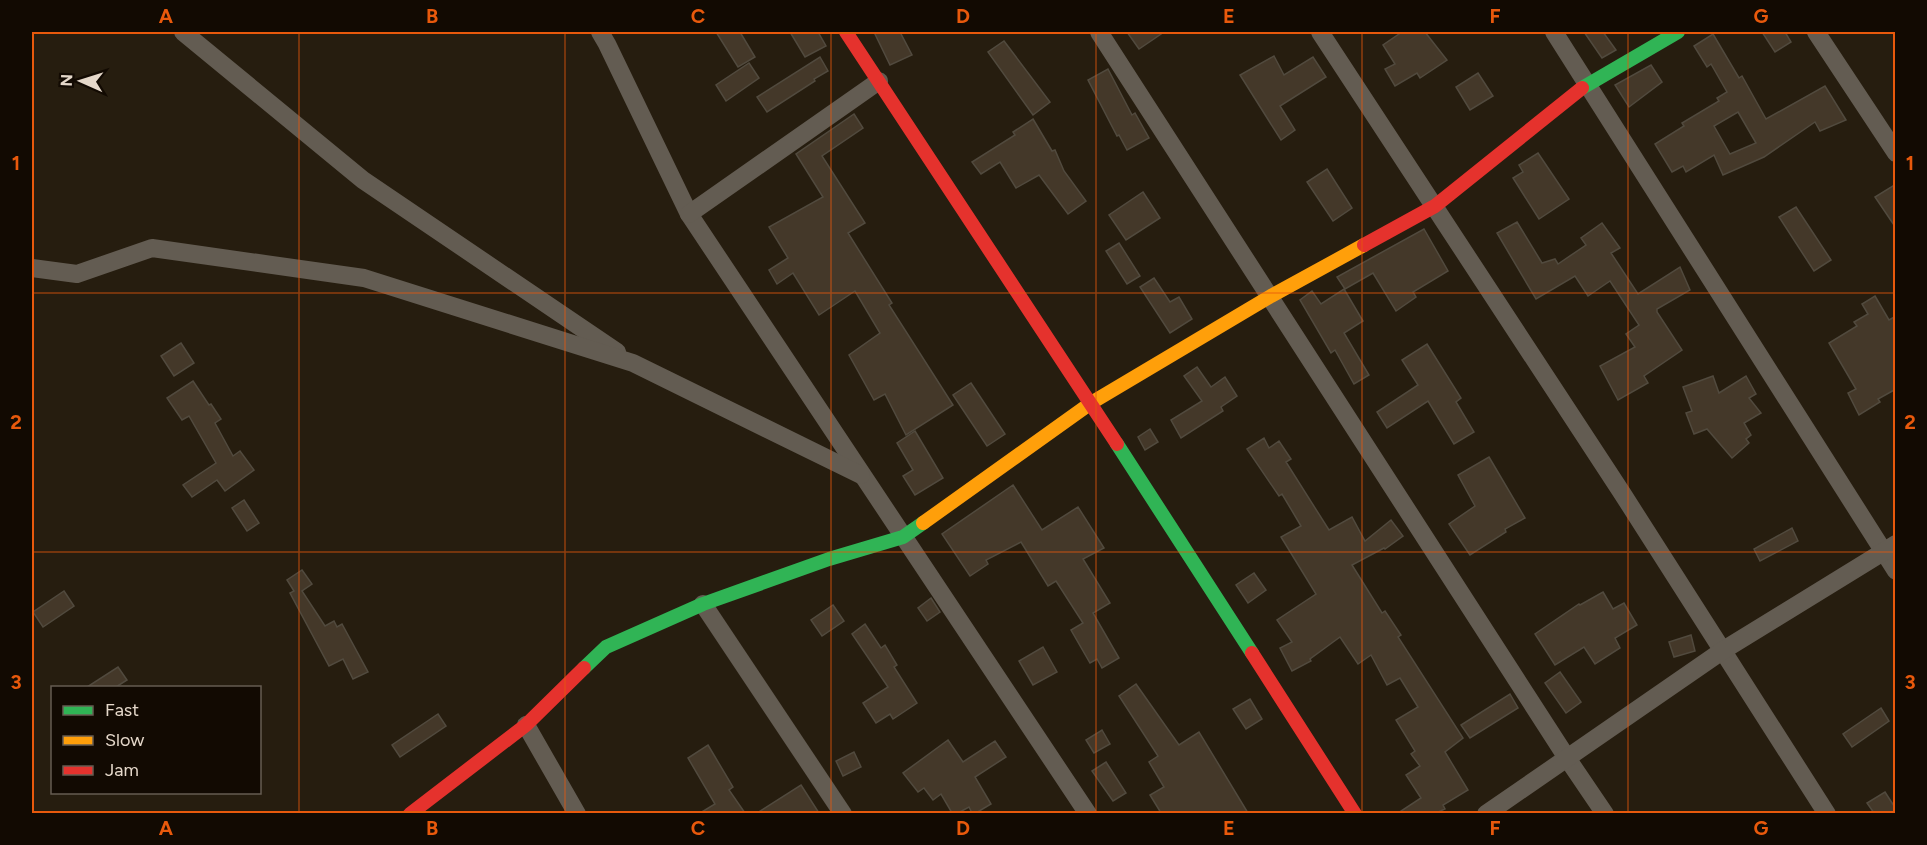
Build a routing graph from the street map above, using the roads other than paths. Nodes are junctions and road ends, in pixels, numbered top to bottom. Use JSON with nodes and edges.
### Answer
{"nodes":[{"id":1,"x":183,"y":32,"type":"edge"},
{"id":2,"x":600,"y":32,"type":"edge"},
{"id":3,"x":846,"y":32,"type":"edge"},
{"id":4,"x":1099,"y":32,"type":"edge"},
{"id":5,"x":1320,"y":32,"type":"edge"},
{"id":6,"x":1554,"y":32,"type":"edge"},
{"id":7,"x":1678,"y":32,"type":"edge"},
{"id":8,"x":1816,"y":32,"type":"edge"},
{"id":9,"x":879,"y":81,"type":"junction"},
{"id":10,"x":1588,"y":83,"type":"junction"},
{"id":11,"x":1893,"y":143,"type":"edge"},
{"id":12,"x":1435,"y":206,"type":"junction"},
{"id":13,"x":689,"y":214,"type":"junction"},
{"id":14,"x":33,"y":270,"type":"edge"},
{"id":15,"x":1271,"y":297,"type":"junction"},
{"id":16,"x":633,"y":363,"type":"junction"},
{"id":17,"x":1091,"y":403,"type":"junction"},
{"id":18,"x":863,"y":476,"type":"junction"},
{"id":19,"x":903,"y":537,"type":"junction"},
{"id":20,"x":1889,"y":548,"type":"edge"},
{"id":21,"x":1896,"y":571,"type":"edge"},
{"id":22,"x":703,"y":604,"type":"junction"},
{"id":23,"x":1722,"y":651,"type":"junction"},
{"id":24,"x":526,"y":725,"type":"junction"},
{"id":25,"x":1567,"y":758,"type":"junction"},
{"id":26,"x":410,"y":813,"type":"edge"},
{"id":27,"x":577,"y":813,"type":"edge"},
{"id":28,"x":843,"y":813,"type":"edge"},
{"id":29,"x":1088,"y":813,"type":"edge"},
{"id":30,"x":1355,"y":813,"type":"edge"},
{"id":31,"x":1486,"y":813,"type":"edge"},
{"id":32,"x":1605,"y":813,"type":"edge"},
{"id":33,"x":1827,"y":813,"type":"edge"}],
"edges":[{"from":1,"to":16,"type":"street"},
{"from":2,"to":13,"type":"street"},
{"from":3,"to":9,"type":"street"},
{"from":4,"to":15,"type":"street"},
{"from":5,"to":12,"type":"street"},
{"from":6,"to":10,"type":"street"},
{"from":7,"to":10,"type":"street"},
{"from":8,"to":11,"type":"street"},
{"from":9,"to":13,"type":"street"},
{"from":9,"to":17,"type":"street"},
{"from":10,"to":12,"type":"street"},
{"from":10,"to":20,"type":"street"},
{"from":12,"to":15,"type":"street"},
{"from":12,"to":23,"type":"street"},
{"from":13,"to":18,"type":"street"},
{"from":14,"to":16,"type":"street"},
{"from":15,"to":17,"type":"street"},
{"from":15,"to":25,"type":"street"},
{"from":16,"to":18,"type":"street"},
{"from":17,"to":19,"type":"street"},
{"from":17,"to":30,"type":"street"},
{"from":18,"to":19,"type":"street"},
{"from":19,"to":22,"type":"street"},
{"from":19,"to":29,"type":"street"},
{"from":20,"to":21,"type":"street"},
{"from":20,"to":23,"type":"street"},
{"from":22,"to":24,"type":"street"},
{"from":22,"to":28,"type":"street"},
{"from":23,"to":25,"type":"street"},
{"from":23,"to":33,"type":"street"},
{"from":24,"to":26,"type":"street"},
{"from":24,"to":27,"type":"street"},
{"from":25,"to":31,"type":"street"},
{"from":25,"to":32,"type":"street"}]}
